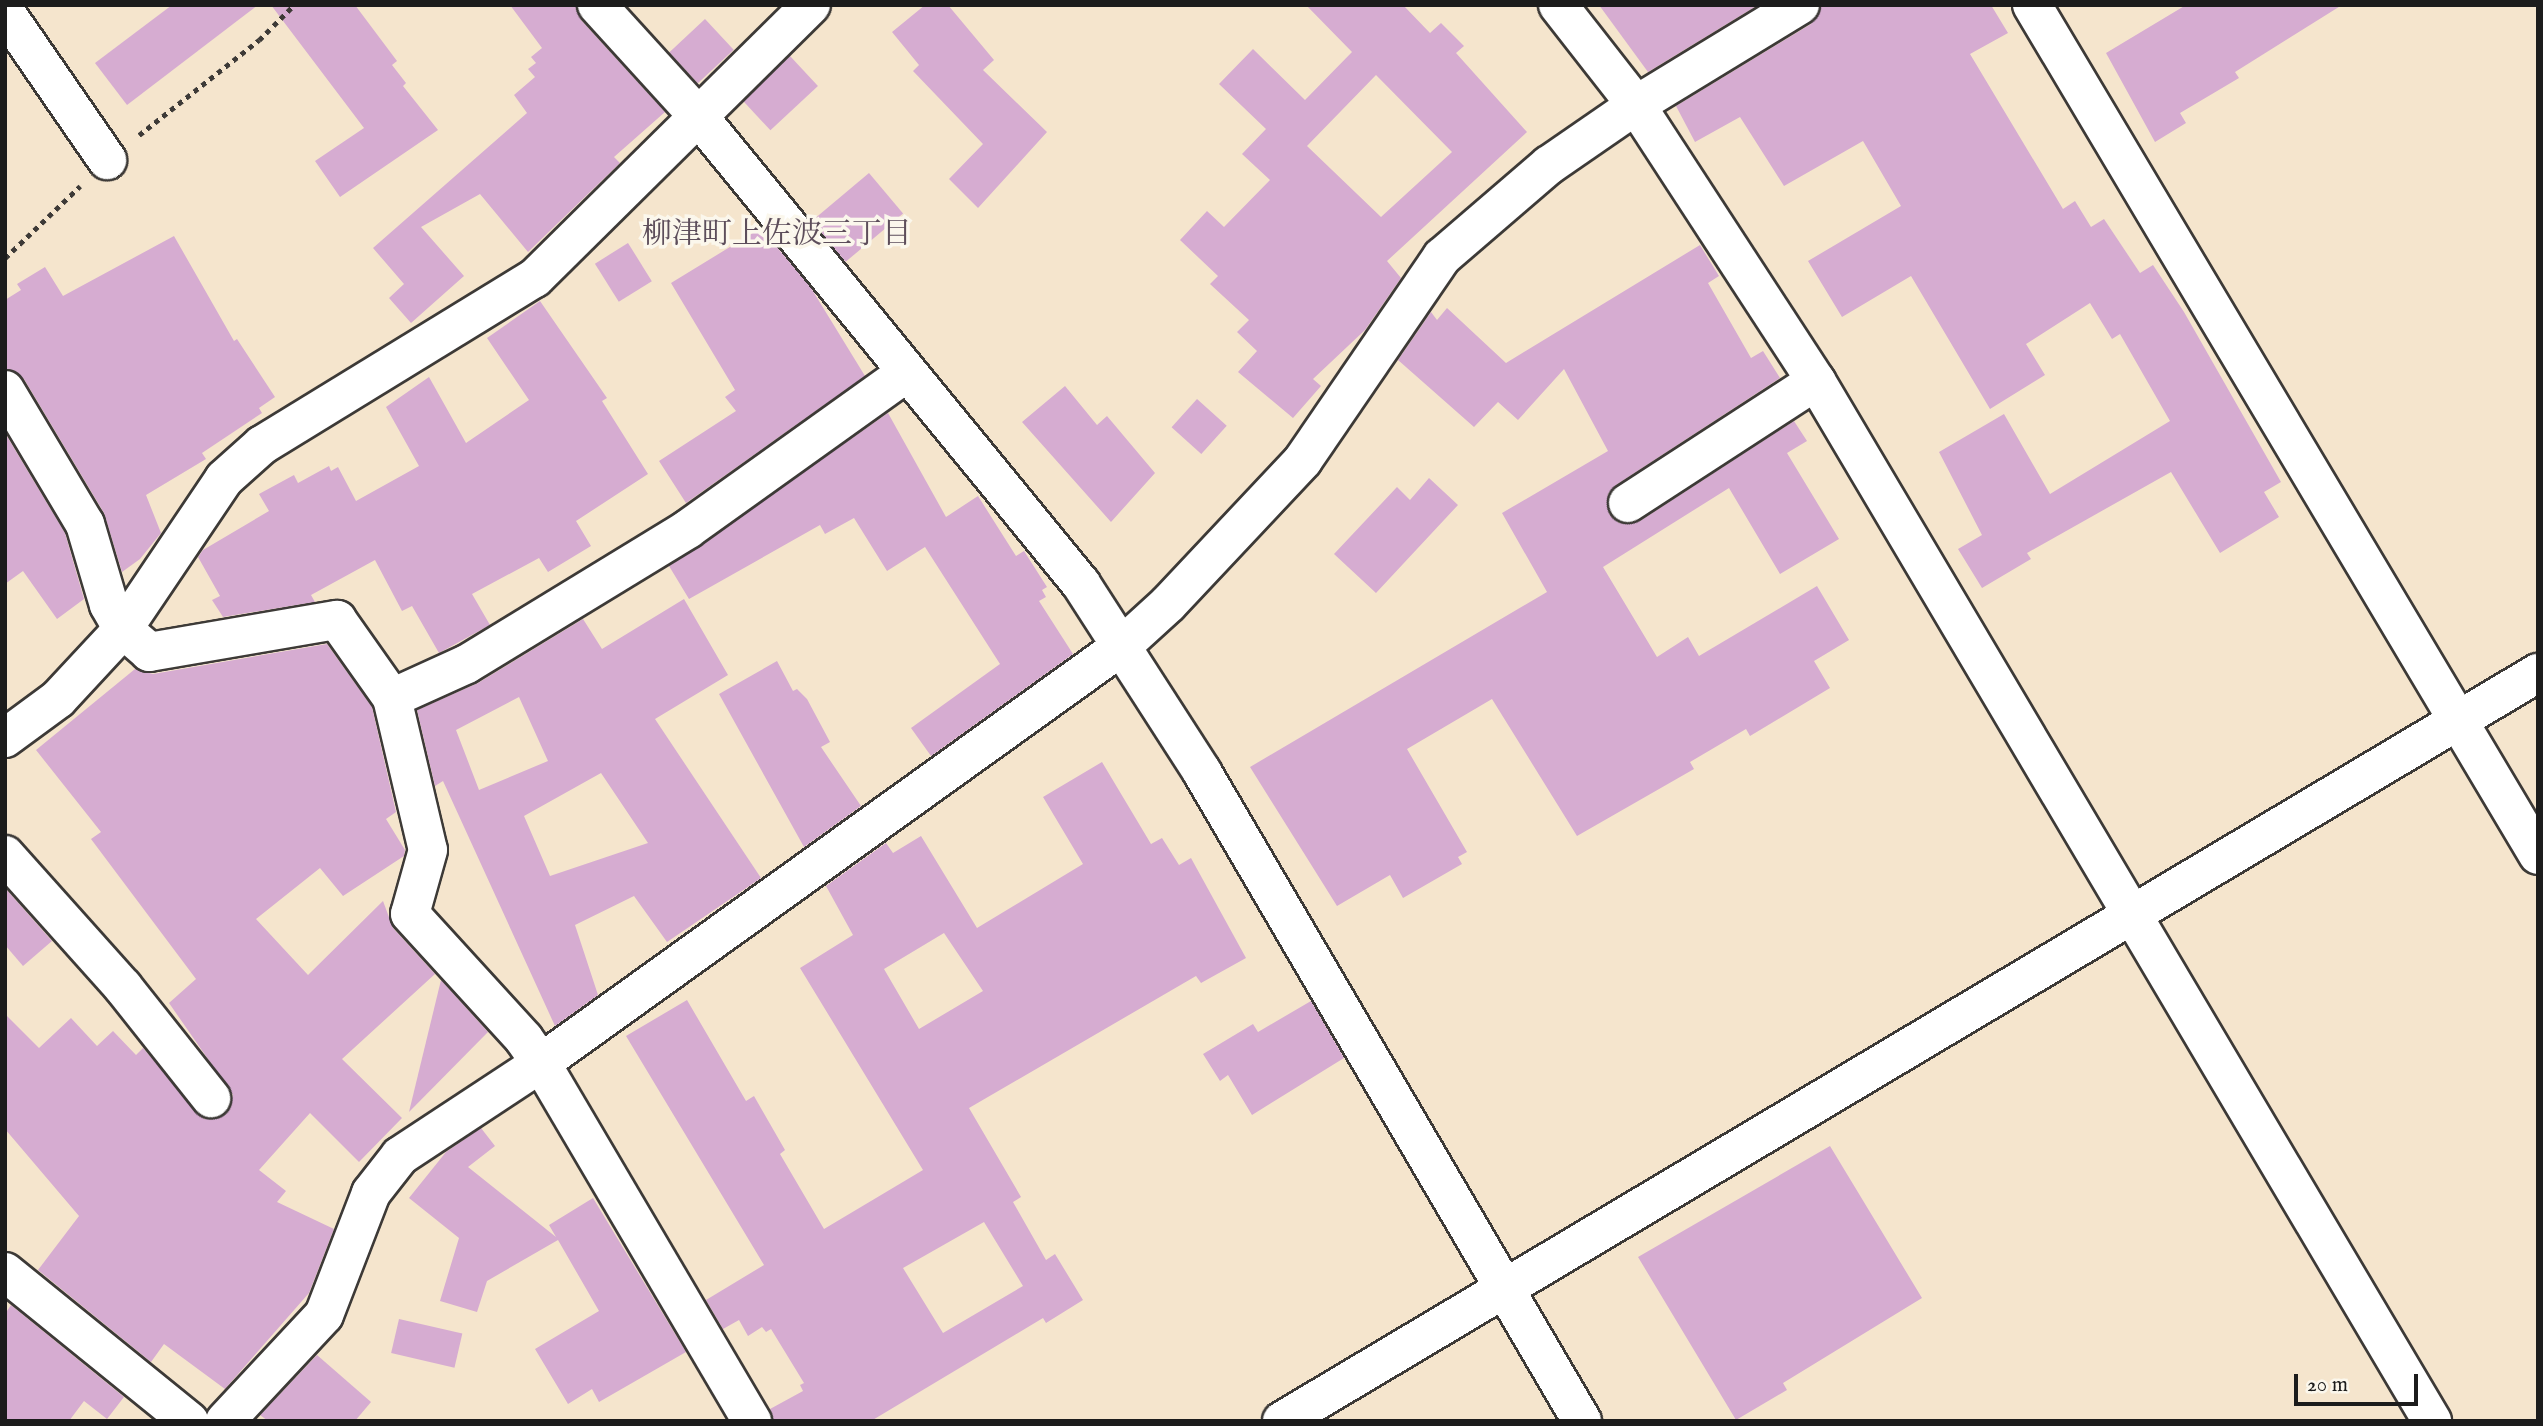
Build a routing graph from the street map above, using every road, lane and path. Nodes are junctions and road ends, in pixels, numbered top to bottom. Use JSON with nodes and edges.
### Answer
{"nodes":[{"id":1,"x":294,"y":5,"type":"edge"},
{"id":2,"x":597,"y":5,"type":"edge"},
{"id":3,"x":811,"y":5,"type":"edge"},
{"id":4,"x":1558,"y":5,"type":"edge"},
{"id":5,"x":1800,"y":5,"type":"edge"},
{"id":6,"x":2032,"y":5,"type":"edge"},
{"id":7,"x":5,"y":12,"type":"edge"},
{"id":8,"x":1636,"y":105,"type":"junction"},
{"id":9,"x":698,"y":116,"type":"junction"},
{"id":10,"x":107,"y":160,"type":"junction"},
{"id":11,"x":5,"y":258,"type":"edge"},
{"id":12,"x":906,"y":373,"type":"junction"},
{"id":13,"x":1816,"y":382,"type":"junction"},
{"id":14,"x":5,"y":390,"type":"edge"},
{"id":15,"x":1628,"y":503,"type":"dead end"},
{"id":16,"x":122,"y":629,"type":"junction"},
{"id":17,"x":1122,"y":646,"type":"junction"},
{"id":18,"x":2538,"y":673,"type":"edge"},
{"id":19,"x":392,"y":698,"type":"junction"},
{"id":20,"x":2458,"y":720,"type":"junction"},
{"id":21,"x":5,"y":738,"type":"edge"},
{"id":22,"x":5,"y":855,"type":"edge"},
{"id":23,"x":2538,"y":855,"type":"edge"},
{"id":24,"x":2131,"y":914,"type":"junction"},
{"id":25,"x":541,"y":1063,"type":"junction"},
{"id":26,"x":211,"y":1098,"type":"dead end"},
{"id":27,"x":5,"y":1272,"type":"edge"},
{"id":28,"x":1503,"y":1289,"type":"junction"},
{"id":29,"x":189,"y":1421,"type":"edge"},
{"id":30,"x":225,"y":1421,"type":"edge"},
{"id":31,"x":752,"y":1421,"type":"edge"},
{"id":32,"x":1282,"y":1421,"type":"edge"},
{"id":33,"x":1582,"y":1421,"type":"edge"},
{"id":34,"x":2432,"y":1421,"type":"edge"}],
"edges":[{"from":1,"to":10,"type":"path"},
{"from":2,"to":9,"type":"street"},
{"from":3,"to":9,"type":"street"},
{"from":4,"to":8,"type":"street"},
{"from":5,"to":8,"type":"street"},
{"from":6,"to":20,"type":"street"},
{"from":7,"to":10,"type":"street"},
{"from":8,"to":13,"type":"street"},
{"from":8,"to":17,"type":"street"},
{"from":9,"to":12,"type":"street"},
{"from":9,"to":16,"type":"street"},
{"from":10,"to":11,"type":"path"},
{"from":12,"to":17,"type":"street"},
{"from":12,"to":19,"type":"street"},
{"from":13,"to":15,"type":"street"},
{"from":13,"to":24,"type":"street"},
{"from":14,"to":16,"type":"street"},
{"from":16,"to":19,"type":"street"},
{"from":16,"to":21,"type":"street"},
{"from":17,"to":25,"type":"street"},
{"from":17,"to":28,"type":"street"},
{"from":18,"to":20,"type":"street"},
{"from":19,"to":25,"type":"street"},
{"from":20,"to":23,"type":"street"},
{"from":20,"to":24,"type":"street"},
{"from":22,"to":26,"type":"street"},
{"from":24,"to":28,"type":"street"},
{"from":24,"to":34,"type":"street"},
{"from":25,"to":30,"type":"street"},
{"from":25,"to":31,"type":"street"},
{"from":27,"to":29,"type":"street"},
{"from":28,"to":32,"type":"street"},
{"from":28,"to":33,"type":"street"}]}
